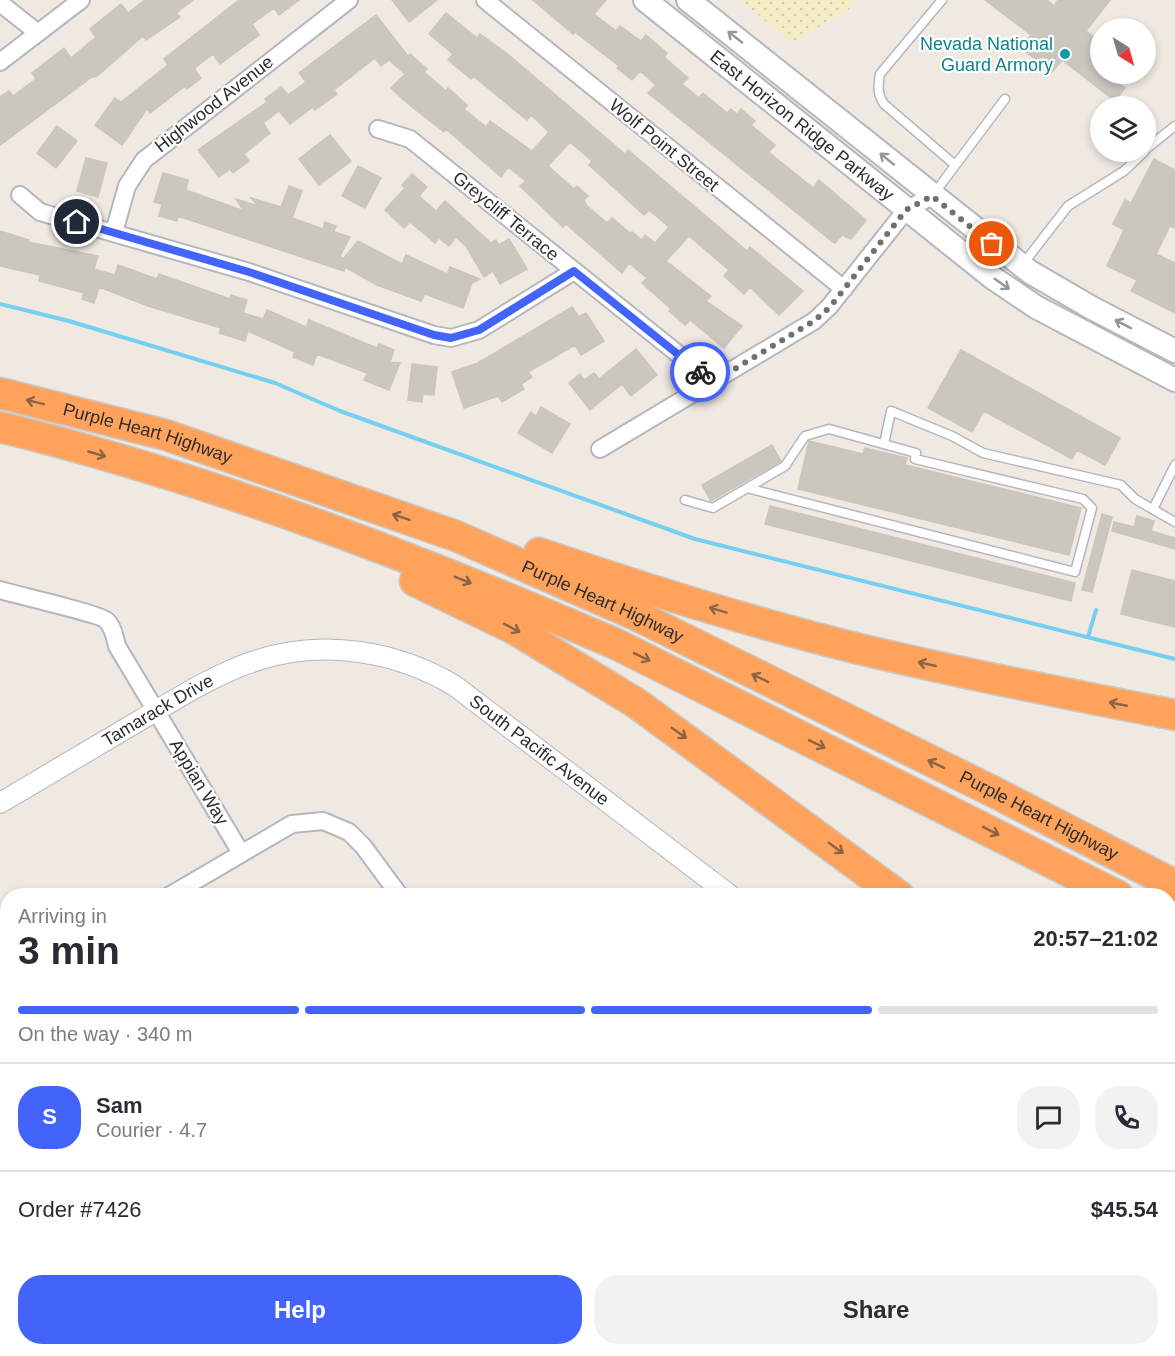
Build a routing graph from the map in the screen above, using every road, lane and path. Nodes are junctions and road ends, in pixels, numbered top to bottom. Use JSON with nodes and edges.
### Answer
{"nodes":[{"id":1,"x":81,"y":0,"type":"edge"},
{"id":2,"x":349,"y":0,"type":"edge"},
{"id":3,"x":485,"y":0,"type":"edge"},
{"id":4,"x":645,"y":0,"type":"edge"},
{"id":5,"x":688,"y":0,"type":"edge"},
{"id":6,"x":942,"y":0,"type":"edge"},
{"id":7,"x":0,"y":3,"type":"edge"},
{"id":8,"x":38,"y":33,"type":"junction"},
{"id":9,"x":0,"y":62,"type":"edge"},
{"id":10,"x":1005,"y":99,"type":"dead end"},
{"id":11,"x":1175,"y":126,"type":"edge"},
{"id":12,"x":378,"y":129,"type":"dead end"},
{"id":13,"x":1156,"y":141,"type":"edge"},
{"id":14,"x":1133,"y":162,"type":"edge"},
{"id":15,"x":955,"y":165,"type":"junction"},
{"id":16,"x":20,"y":195,"type":"dead end"},
{"id":17,"x":932,"y":196,"type":"junction"},
{"id":18,"x":906,"y":210,"type":"junction"},
{"id":19,"x":114,"y":232,"type":"junction"},
{"id":20,"x":1022,"y":266,"type":"junction"},
{"id":21,"x":574,"y":271,"type":"junction"},
{"id":22,"x":844,"y":289,"type":"junction"},
{"id":23,"x":1175,"y":351,"type":"edge"},
{"id":24,"x":1175,"y":380,"type":"edge"},
{"id":25,"x":713,"y":382,"type":"junction"},
{"id":26,"x":0,"y":393,"type":"edge"},
{"id":27,"x":0,"y":427,"type":"edge"},
{"id":28,"x":884,"y":444,"type":"junction"},
{"id":29,"x":600,"y":449,"type":"dead end"},
{"id":30,"x":1175,"y":465,"type":"edge"},
{"id":31,"x":171,"y":475,"type":"junction"},
{"id":32,"x":747,"y":488,"type":"junction"},
{"id":33,"x":685,"y":500,"type":"dead end"},
{"id":34,"x":1153,"y":510,"type":"junction"},
{"id":35,"x":1175,"y":522,"type":"edge"},
{"id":36,"x":456,"y":536,"type":"junction"},
{"id":37,"x":0,"y":590,"type":"edge"},
{"id":38,"x":327,"y":650,"type":"joint"},
{"id":39,"x":157,"y":711,"type":"junction"},
{"id":40,"x":1175,"y":715,"type":"edge"},
{"id":41,"x":0,"y":803,"type":"edge"},
{"id":42,"x":241,"y":853,"type":"junction"},
{"id":43,"x":1175,"y":885,"type":"edge"},
{"id":44,"x":182,"y":888,"type":"edge"},
{"id":45,"x":394,"y":888,"type":"edge"},
{"id":46,"x":720,"y":888,"type":"edge"},
{"id":47,"x":888,"y":888,"type":"edge"},
{"id":48,"x":1102,"y":888,"type":"edge"}],
"edges":[{"from":1,"to":8,"type":"street"},
{"from":2,"to":19,"type":"street","name":"Highwood Avenue"},
{"from":3,"to":22,"type":"street","name":"Wolf Point Street"},
{"from":4,"to":18,"type":"main road","name":"East Horizon Ridge Parkway"},
{"from":17,"to":5,"type":"main road","name":"East Horizon Ridge Parkway","one_way":true},
{"from":6,"to":15,"type":"lane"},
{"from":7,"to":8,"type":"street"},
{"from":8,"to":9,"type":"street"},
{"from":10,"to":15,"type":"lane"},
{"from":11,"to":13,"type":"lane"},
{"from":12,"to":21,"type":"street","name":"Greycliff Terrace"},
{"from":14,"to":20,"type":"lane"},
{"from":15,"to":17,"type":"lane"},
{"from":16,"to":19,"type":"street"},
{"from":17,"to":18,"type":"street"},
{"from":17,"to":20,"type":"main road","name":"East Horizon Ridge Parkway"},
{"from":18,"to":22,"type":"street"},
{"from":18,"to":24,"type":"main road","name":"East Horizon Ridge Parkway","one_way":true},
{"from":19,"to":21,"type":"street"},
{"from":23,"to":20,"type":"main road","name":"East Horizon Ridge Parkway","one_way":true},
{"from":21,"to":25,"type":"street","name":"Greycliff Terrace"},
{"from":22,"to":25,"type":"street"},
{"from":25,"to":29,"type":"street"},
{"from":36,"to":26,"type":"highway","name":"Purple Heart Highway","one_way":true},
{"from":27,"to":31,"type":"highway","name":"Purple Heart Highway","one_way":true},
{"from":28,"to":32,"type":"lane"},
{"from":28,"to":32,"type":"lane"},
{"from":28,"to":34,"type":"lane"},
{"from":30,"to":34,"type":"lane"},
{"from":31,"to":47,"type":"highway","one_way":true},
{"from":31,"to":48,"type":"highway","name":"Purple Heart Highway","one_way":true},
{"from":32,"to":33,"type":"lane"},
{"from":34,"to":35,"type":"lane"},
{"from":40,"to":36,"type":"highway","one_way":true},
{"from":43,"to":36,"type":"highway","name":"Purple Heart Highway","one_way":true},
{"from":37,"to":39,"type":"street","name":"Appian Way"},
{"from":38,"to":39,"type":"street","name":"Tamarack Drive"},
{"from":38,"to":46,"type":"street","name":"South Pacific Avenue"},
{"from":39,"to":41,"type":"street","name":"Tamarack Drive"},
{"from":39,"to":42,"type":"street","name":"Appian Way"},
{"from":42,"to":44,"type":"street"},
{"from":42,"to":45,"type":"street"}]}
